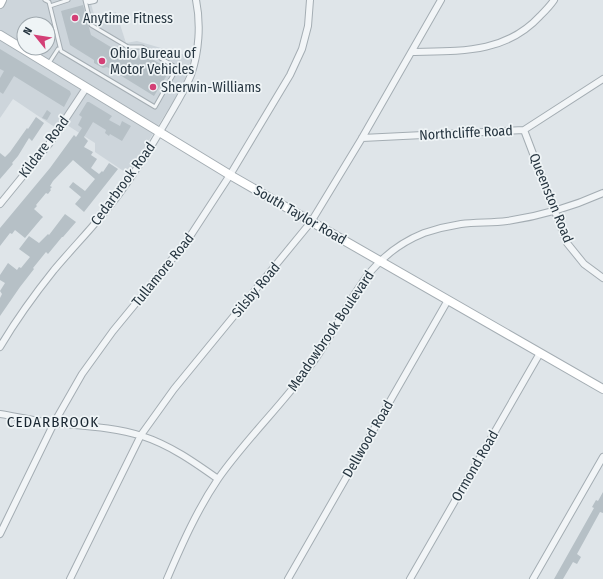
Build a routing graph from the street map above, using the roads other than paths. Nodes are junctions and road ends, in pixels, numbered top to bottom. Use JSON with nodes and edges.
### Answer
{"nodes":[{"id":1,"x":2,"y":0,"type":"edge"},
{"id":2,"x":45,"y":0,"type":"edge"},
{"id":3,"x":68,"y":0,"type":"edge"},
{"id":4,"x":89,"y":0,"type":"edge"},
{"id":5,"x":196,"y":0,"type":"edge"},
{"id":6,"x":310,"y":0,"type":"edge"},
{"id":7,"x":441,"y":0,"type":"edge"},
{"id":8,"x":554,"y":0,"type":"edge"},
{"id":9,"x":0,"y":4,"type":"edge"},
{"id":10,"x":50,"y":6,"type":"junction"},
{"id":11,"x":0,"y":35,"type":"edge"},
{"id":12,"x":58,"y":49,"type":"dead end"},
{"id":13,"x":412,"y":52,"type":"junction"},
{"id":14,"x":48,"y":65,"type":"junction"},
{"id":15,"x":177,"y":68,"type":"junction"},
{"id":16,"x":191,"y":74,"type":"junction"},
{"id":17,"x":603,"y":79,"type":"edge"},
{"id":18,"x":86,"y":88,"type":"junction"},
{"id":19,"x":524,"y":130,"type":"junction"},
{"id":20,"x":160,"y":132,"type":"junction"},
{"id":21,"x":362,"y":138,"type":"junction"},
{"id":22,"x":230,"y":175,"type":"junction"},
{"id":23,"x":603,"y":194,"type":"edge"},
{"id":24,"x":0,"y":204,"type":"edge"},
{"id":25,"x":555,"y":211,"type":"junction"},
{"id":26,"x":311,"y":222,"type":"junction"},
{"id":27,"x":380,"y":261,"type":"junction"},
{"id":28,"x":603,"y":278,"type":"edge"},
{"id":29,"x":448,"y":300,"type":"junction"},
{"id":30,"x":0,"y":347,"type":"edge"},
{"id":31,"x":540,"y":353,"type":"junction"},
{"id":32,"x":603,"y":390,"type":"edge"},
{"id":33,"x":0,"y":414,"type":"edge"},
{"id":34,"x":54,"y":423,"type":"junction"},
{"id":35,"x":141,"y":436,"type":"junction"},
{"id":36,"x":603,"y":457,"type":"edge"},
{"id":37,"x":218,"y":479,"type":"junction"},
{"id":38,"x":0,"y":534,"type":"edge"},
{"id":39,"x":70,"y":579,"type":"edge"},
{"id":40,"x":167,"y":579,"type":"edge"},
{"id":41,"x":288,"y":579,"type":"edge"},
{"id":42,"x":410,"y":579,"type":"edge"},
{"id":43,"x":533,"y":579,"type":"edge"}],
"edges":[{"from":1,"to":9,"type":"main road"},
{"from":2,"to":10,"type":"lane"},
{"from":3,"to":10,"type":"lane"},
{"from":4,"to":15,"type":"lane"},
{"from":5,"to":16,"type":"street","name":"Cedarbrook Road"},
{"from":6,"to":22,"type":"street","name":"Tullamore Road"},
{"from":7,"to":13,"type":"street","name":"Silsby Road"},
{"from":8,"to":13,"type":"street"},
{"from":10,"to":15,"type":"lane"},
{"from":11,"to":14,"type":"main road","name":"South Taylor Road"},
{"from":12,"to":14,"type":"lane"},
{"from":13,"to":21,"type":"street","name":"Silsby Road"},
{"from":14,"to":18,"type":"main road","name":"South Taylor Road"},
{"from":15,"to":16,"type":"lane"},
{"from":16,"to":20,"type":"street","name":"Cedarbrook Road"},
{"from":17,"to":19,"type":"street","name":"Northcliffe Road"},
{"from":18,"to":20,"type":"main road","name":"South Taylor Road"},
{"from":18,"to":24,"type":"street","name":"Kildare Road"},
{"from":19,"to":21,"type":"street","name":"Northcliffe Road"},
{"from":19,"to":25,"type":"street","name":"Queenston Road"},
{"from":20,"to":22,"type":"main road","name":"South Taylor Road"},
{"from":20,"to":30,"type":"street","name":"Cedarbrook Road"},
{"from":21,"to":26,"type":"street","name":"Silsby Road"},
{"from":22,"to":26,"type":"main road","name":"South Taylor Road"},
{"from":22,"to":34,"type":"street","name":"Tullamore Road"},
{"from":23,"to":25,"type":"street","name":"Meadowbrook Boulevard"},
{"from":25,"to":27,"type":"street","name":"Meadowbrook Boulevard"},
{"from":25,"to":28,"type":"street","name":"Queenston Road"},
{"from":26,"to":27,"type":"main road","name":"South Taylor Road"},
{"from":26,"to":35,"type":"street","name":"Silsby Road"},
{"from":27,"to":29,"type":"main road","name":"South Taylor Road"},
{"from":27,"to":37,"type":"street","name":"Meadowbrook Boulevard"},
{"from":29,"to":31,"type":"main road","name":"South Taylor Road"},
{"from":29,"to":41,"type":"street","name":"Dellwood Road"},
{"from":31,"to":32,"type":"main road","name":"South Taylor Road"},
{"from":31,"to":42,"type":"street","name":"Ormond Road"},
{"from":33,"to":34,"type":"street"},
{"from":34,"to":35,"type":"street"},
{"from":34,"to":38,"type":"street","name":"Tullamore Road"},
{"from":35,"to":37,"type":"street"},
{"from":35,"to":39,"type":"street","name":"Silsby Road"},
{"from":36,"to":43,"type":"street"},
{"from":37,"to":40,"type":"street","name":"Meadowbrook Boulevard"}]}
